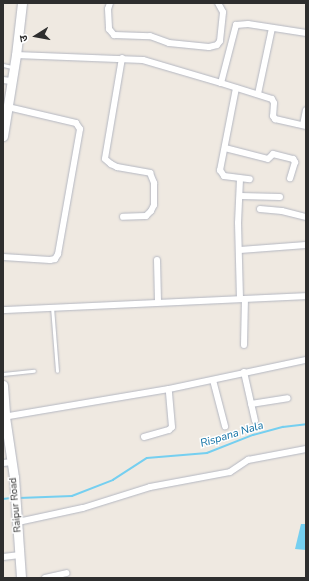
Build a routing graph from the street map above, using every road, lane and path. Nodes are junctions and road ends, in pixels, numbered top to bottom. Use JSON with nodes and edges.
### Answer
{"nodes":[{"id":1,"x":22,"y":3,"type":"edge"},
{"id":2,"x":110,"y":3,"type":"edge"},
{"id":3,"x":218,"y":3,"type":"edge"},
{"id":4,"x":272,"y":28,"type":"junction"},
{"id":5,"x":306,"y":33,"type":"edge"},
{"id":6,"x":16,"y":55,"type":"junction"},
{"id":7,"x":122,"y":58,"type":"junction"},
{"id":8,"x":3,"y":65,"type":"edge"},
{"id":9,"x":14,"y":67,"type":"junction"},
{"id":10,"x":7,"y":81,"type":"edge"},
{"id":11,"x":221,"y":83,"type":"junction"},
{"id":12,"x":236,"y":88,"type":"junction"},
{"id":13,"x":258,"y":94,"type":"junction"},
{"id":14,"x":8,"y":106,"type":"junction"},
{"id":15,"x":306,"y":110,"type":"edge"},
{"id":16,"x":304,"y":126,"type":"edge"},
{"id":17,"x":3,"y":136,"type":"edge"},
{"id":18,"x":225,"y":148,"type":"junction"},
{"id":19,"x":240,"y":178,"type":"junction"},
{"id":20,"x":290,"y":178,"type":"dead end"},
{"id":21,"x":250,"y":179,"type":"dead end"},
{"id":22,"x":240,"y":196,"type":"junction"},
{"id":23,"x":280,"y":197,"type":"dead end"},
{"id":24,"x":260,"y":209,"type":"dead end"},
{"id":25,"x":123,"y":217,"type":"dead end"},
{"id":26,"x":306,"y":217,"type":"edge"},
{"id":27,"x":306,"y":245,"type":"edge"},
{"id":28,"x":240,"y":250,"type":"junction"},
{"id":29,"x":3,"y":257,"type":"edge"},
{"id":30,"x":157,"y":260,"type":"dead end"},
{"id":31,"x":306,"y":296,"type":"edge"},
{"id":32,"x":243,"y":299,"type":"junction"},
{"id":33,"x":158,"y":302,"type":"junction"},
{"id":34,"x":52,"y":307,"type":"junction"},
{"id":35,"x":3,"y":310,"type":"edge"},
{"id":36,"x":244,"y":346,"type":"dead end"},
{"id":37,"x":306,"y":360,"type":"edge"},
{"id":38,"x":57,"y":370,"type":"dead end"},
{"id":39,"x":34,"y":371,"type":"dead end"},
{"id":40,"x":244,"y":372,"type":"junction"},
{"id":41,"x":3,"y":374,"type":"edge"},
{"id":42,"x":213,"y":380,"type":"junction"},
{"id":43,"x":3,"y":385,"type":"edge"},
{"id":44,"x":169,"y":389,"type":"junction"},
{"id":45,"x":288,"y":398,"type":"dead end"},
{"id":46,"x":251,"y":404,"type":"junction"},
{"id":47,"x":4,"y":417,"type":"edge"},
{"id":48,"x":255,"y":421,"type":"dead end"},
{"id":49,"x":225,"y":426,"type":"dead end"},
{"id":50,"x":144,"y":437,"type":"dead end"},
{"id":51,"x":306,"y":449,"type":"edge"},
{"id":52,"x":8,"y":462,"type":"edge"},
{"id":53,"x":18,"y":522,"type":"junction"},
{"id":54,"x":20,"y":555,"type":"junction"},
{"id":55,"x":3,"y":557,"type":"edge"},
{"id":56,"x":66,"y":573,"type":"dead end"},
{"id":57,"x":21,"y":578,"type":"edge"},
{"id":58,"x":45,"y":578,"type":"edge"}],
"edges":[{"from":1,"to":6,"type":"main road"},
{"from":2,"to":3,"type":"street"},
{"from":4,"to":5,"type":"street"},
{"from":4,"to":11,"type":"street"},
{"from":4,"to":13,"type":"street"},
{"from":6,"to":7,"type":"street"},
{"from":6,"to":9,"type":"main road"},
{"from":7,"to":11,"type":"street"},
{"from":7,"to":25,"type":"street"},
{"from":8,"to":9,"type":"lane"},
{"from":9,"to":10,"type":"main road"},
{"from":10,"to":14,"type":"main road"},
{"from":11,"to":12,"type":"street"},
{"from":12,"to":13,"type":"street"},
{"from":12,"to":18,"type":"street"},
{"from":13,"to":16,"type":"street"},
{"from":14,"to":17,"type":"main road"},
{"from":14,"to":29,"type":"street"},
{"from":15,"to":16,"type":"street"},
{"from":18,"to":19,"type":"street"},
{"from":18,"to":20,"type":"street"},
{"from":19,"to":21,"type":"street"},
{"from":19,"to":22,"type":"street"},
{"from":22,"to":23,"type":"street"},
{"from":22,"to":28,"type":"street"},
{"from":24,"to":26,"type":"street"},
{"from":27,"to":28,"type":"street"},
{"from":28,"to":32,"type":"street"},
{"from":30,"to":33,"type":"street"},
{"from":31,"to":32,"type":"street"},
{"from":32,"to":33,"type":"street"},
{"from":32,"to":36,"type":"street"},
{"from":33,"to":34,"type":"street"},
{"from":34,"to":35,"type":"street"},
{"from":34,"to":38,"type":"lane"},
{"from":37,"to":40,"type":"street"},
{"from":39,"to":41,"type":"lane"},
{"from":40,"to":42,"type":"street"},
{"from":40,"to":46,"type":"street"},
{"from":42,"to":44,"type":"street"},
{"from":42,"to":49,"type":"street"},
{"from":43,"to":47,"type":"main road","name":"Raipur Road"},
{"from":44,"to":47,"type":"street"},
{"from":44,"to":50,"type":"street"},
{"from":45,"to":46,"type":"street"},
{"from":46,"to":48,"type":"street"},
{"from":47,"to":52,"type":"main road","name":"Raipur Road"},
{"from":51,"to":53,"type":"street"},
{"from":52,"to":53,"type":"main road","name":"Raipur Road"},
{"from":53,"to":54,"type":"main road","name":"Raipur Road"},
{"from":54,"to":55,"type":"street"},
{"from":54,"to":57,"type":"main road","name":"Raipur Road"},
{"from":56,"to":58,"type":"street"}]}
